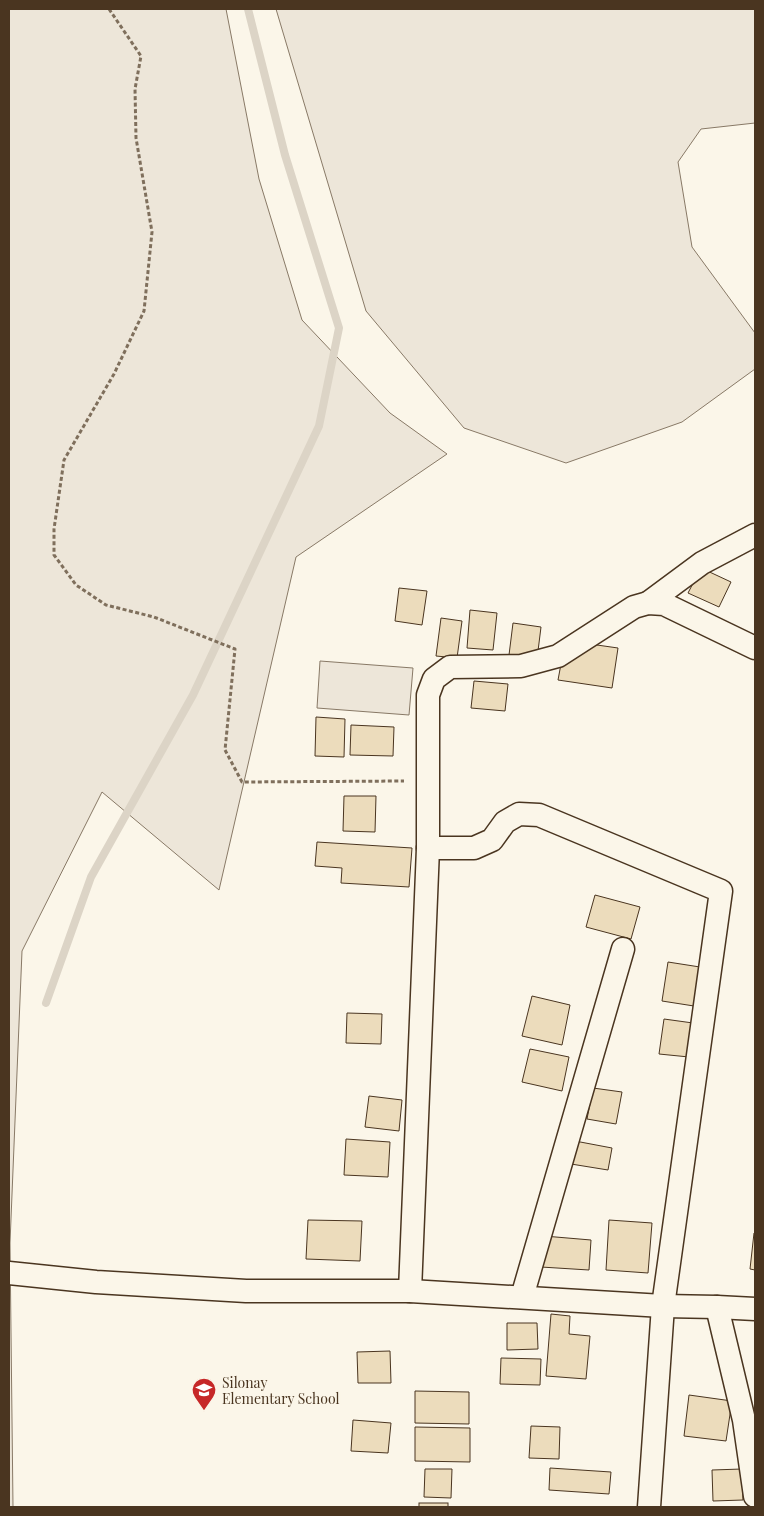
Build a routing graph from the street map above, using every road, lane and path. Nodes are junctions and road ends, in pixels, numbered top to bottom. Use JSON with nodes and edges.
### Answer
{"nodes":[{"id":1,"x":109,"y":9,"type":"edge"},
{"id":2,"x":755,"y":535,"type":"edge"},
{"id":3,"x":648,"y":603,"type":"junction"},
{"id":4,"x":755,"y":648,"type":"edge"},
{"id":5,"x":427,"y":781,"type":"junction"},
{"id":6,"x":428,"y":848,"type":"junction"},
{"id":7,"x":623,"y":949,"type":"dead end"},
{"id":8,"x":9,"y":1273,"type":"edge"},
{"id":9,"x":410,"y":1291,"type":"junction"},
{"id":10,"x":522,"y":1297,"type":"junction"},
{"id":11,"x":663,"y":1306,"type":"junction"},
{"id":12,"x":717,"y":1307,"type":"junction"},
{"id":13,"x":755,"y":1309,"type":"edge"},
{"id":14,"x":755,"y":1496,"type":"edge"},
{"id":15,"x":649,"y":1507,"type":"edge"}],
"edges":[{"from":1,"to":5,"type":"path"},
{"from":2,"to":3,"type":"street"},
{"from":3,"to":4,"type":"street"},
{"from":3,"to":5,"type":"street"},
{"from":5,"to":6,"type":"street"},
{"from":6,"to":9,"type":"street"},
{"from":6,"to":11,"type":"street"},
{"from":7,"to":10,"type":"street"},
{"from":8,"to":9,"type":"street"},
{"from":9,"to":10,"type":"street"},
{"from":10,"to":11,"type":"street"},
{"from":11,"to":12,"type":"street"},
{"from":11,"to":15,"type":"street"},
{"from":12,"to":13,"type":"street"},
{"from":12,"to":14,"type":"street"}]}
